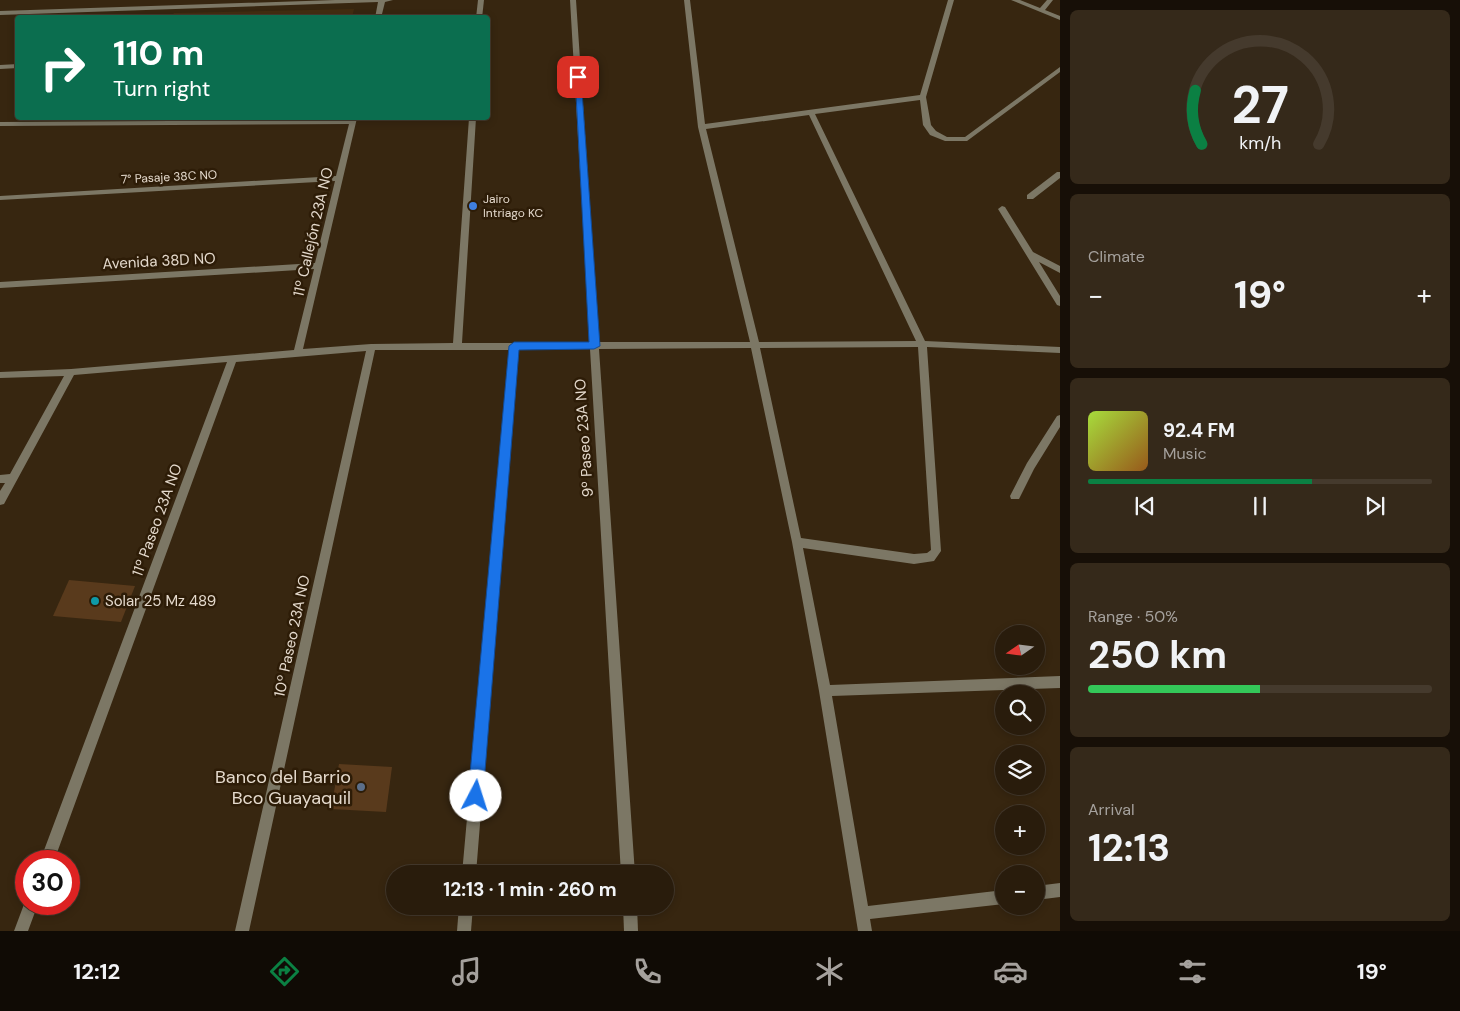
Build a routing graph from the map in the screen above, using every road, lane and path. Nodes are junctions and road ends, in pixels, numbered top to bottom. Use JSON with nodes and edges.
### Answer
{"nodes":[{"id":1,"x":382,"y":0,"type":"edge"},
{"id":2,"x":390,"y":0,"type":"edge"},
{"id":3,"x":480,"y":0,"type":"edge"},
{"id":4,"x":573,"y":0,"type":"edge"},
{"id":5,"x":687,"y":0,"type":"edge"},
{"id":6,"x":951,"y":0,"type":"edge"},
{"id":7,"x":1014,"y":0,"type":"edge"},
{"id":8,"x":1050,"y":0,"type":"edge"},
{"id":9,"x":1041,"y":10,"type":"junction"},
{"id":10,"x":0,"y":13,"type":"edge"},
{"id":11,"x":379,"y":15,"type":"edge"},
{"id":12,"x":479,"y":15,"type":"edge"},
{"id":13,"x":1060,"y":18,"type":"edge"},
{"id":14,"x":15,"y":66,"type":"edge"},
{"id":15,"x":0,"y":67,"type":"edge"},
{"id":16,"x":1060,"y":69,"type":"edge"},
{"id":17,"x":924,"y":97,"type":"junction"},
{"id":18,"x":811,"y":112,"type":"junction"},
{"id":19,"x":354,"y":120,"type":"edge"},
{"id":20,"x":472,"y":120,"type":"edge"},
{"id":21,"x":0,"y":124,"type":"edge"},
{"id":22,"x":702,"y":127,"type":"junction"},
{"id":23,"x":1060,"y":174,"type":"edge"},
{"id":24,"x":340,"y":178,"type":"junction"},
{"id":25,"x":1030,"y":196,"type":"dead end"},
{"id":26,"x":0,"y":198,"type":"edge"},
{"id":27,"x":1002,"y":209,"type":"dead end"},
{"id":28,"x":1030,"y":254,"type":"junction"},
{"id":29,"x":319,"y":266,"type":"junction"},
{"id":30,"x":1060,"y":270,"type":"edge"},
{"id":31,"x":0,"y":285,"type":"edge"},
{"id":32,"x":1060,"y":303,"type":"edge"},
{"id":33,"x":922,"y":344,"type":"junction"},
{"id":34,"x":755,"y":345,"type":"junction"},
{"id":35,"x":457,"y":346,"type":"junction"},
{"id":36,"x":514,"y":346,"type":"junction"},
{"id":37,"x":594,"y":346,"type":"junction"},
{"id":38,"x":371,"y":347,"type":"junction"},
{"id":39,"x":1060,"y":350,"type":"edge"},
{"id":40,"x":298,"y":352,"type":"junction"},
{"id":41,"x":233,"y":358,"type":"junction"},
{"id":42,"x":71,"y":372,"type":"junction"},
{"id":43,"x":0,"y":375,"type":"edge"},
{"id":44,"x":1060,"y":418,"type":"edge"},
{"id":45,"x":13,"y":478,"type":"junction"},
{"id":46,"x":0,"y":479,"type":"edge"},
{"id":47,"x":1015,"y":496,"type":"dead end"},
{"id":48,"x":0,"y":500,"type":"edge"},
{"id":49,"x":797,"y":542,"type":"junction"},
{"id":50,"x":1060,"y":682,"type":"edge"},
{"id":51,"x":825,"y":692,"type":"junction"},
{"id":52,"x":51,"y":850,"type":"edge"},
{"id":53,"x":470,"y":865,"type":"edge"},
{"id":54,"x":627,"y":865,"type":"edge"},
{"id":55,"x":1060,"y":890,"type":"edge"},
{"id":56,"x":1045,"y":892,"type":"edge"},
{"id":57,"x":995,"y":898,"type":"edge"},
{"id":58,"x":862,"y":913,"type":"junction"},
{"id":59,"x":27,"y":915,"type":"edge"},
{"id":60,"x":465,"y":915,"type":"edge"},
{"id":61,"x":630,"y":915,"type":"edge"},
{"id":62,"x":21,"y":931,"type":"edge"},
{"id":63,"x":242,"y":931,"type":"edge"},
{"id":64,"x":464,"y":931,"type":"edge"},
{"id":65,"x":631,"y":931,"type":"edge"},
{"id":66,"x":864,"y":931,"type":"edge"}],
"edges":[{"from":1,"to":2,"type":"street"},
{"from":1,"to":10,"type":"street"},
{"from":1,"to":11,"type":"street"},
{"from":3,"to":12,"type":"street"},
{"from":4,"to":37,"type":"street","name":"9º Paseo 23A NO"},
{"from":5,"to":22,"type":"street"},
{"from":6,"to":17,"type":"street"},
{"from":7,"to":9,"type":"street"},
{"from":8,"to":9,"type":"street"},
{"from":9,"to":13,"type":"street"},
{"from":14,"to":15,"type":"street"},
{"from":16,"to":17,"type":"street"},
{"from":17,"to":18,"type":"street"},
{"from":18,"to":22,"type":"street"},
{"from":18,"to":33,"type":"street"},
{"from":19,"to":21,"type":"street"},
{"from":19,"to":24,"type":"street","name":"11º Callejón 23A NO"},
{"from":20,"to":35,"type":"street"},
{"from":22,"to":34,"type":"street"},
{"from":23,"to":25,"type":"street"},
{"from":24,"to":26,"type":"street","name":"7° Pasaje 38C NO"},
{"from":24,"to":29,"type":"street","name":"11º Callejón 23A NO"},
{"from":27,"to":28,"type":"street"},
{"from":28,"to":30,"type":"street"},
{"from":28,"to":32,"type":"street"},
{"from":29,"to":31,"type":"street","name":"Avenida 38D NO"},
{"from":29,"to":40,"type":"street","name":"11º Callejón 23A NO"},
{"from":33,"to":34,"type":"street"},
{"from":33,"to":39,"type":"street"},
{"from":33,"to":49,"type":"street"},
{"from":34,"to":37,"type":"street"},
{"from":34,"to":49,"type":"street"},
{"from":35,"to":36,"type":"street"},
{"from":35,"to":38,"type":"street"},
{"from":36,"to":37,"type":"street"},
{"from":36,"to":53,"type":"street"},
{"from":37,"to":54,"type":"street","name":"9º Paseo 23A NO"},
{"from":38,"to":40,"type":"street"},
{"from":38,"to":63,"type":"street","name":"10º Paseo 23A NO"},
{"from":40,"to":41,"type":"street"},
{"from":41,"to":42,"type":"street"},
{"from":41,"to":52,"type":"street","name":"11º Paseo 23A NO"},
{"from":42,"to":43,"type":"street"},
{"from":42,"to":45,"type":"street"},
{"from":44,"to":47,"type":"street"},
{"from":45,"to":46,"type":"street"},
{"from":45,"to":48,"type":"street"},
{"from":49,"to":51,"type":"street"},
{"from":50,"to":51,"type":"street"},
{"from":51,"to":58,"type":"street"},
{"from":55,"to":56,"type":"street"},
{"from":57,"to":58,"type":"street"},
{"from":58,"to":66,"type":"street"},
{"from":59,"to":62,"type":"street"},
{"from":60,"to":64,"type":"street"},
{"from":61,"to":65,"type":"street"}]}
